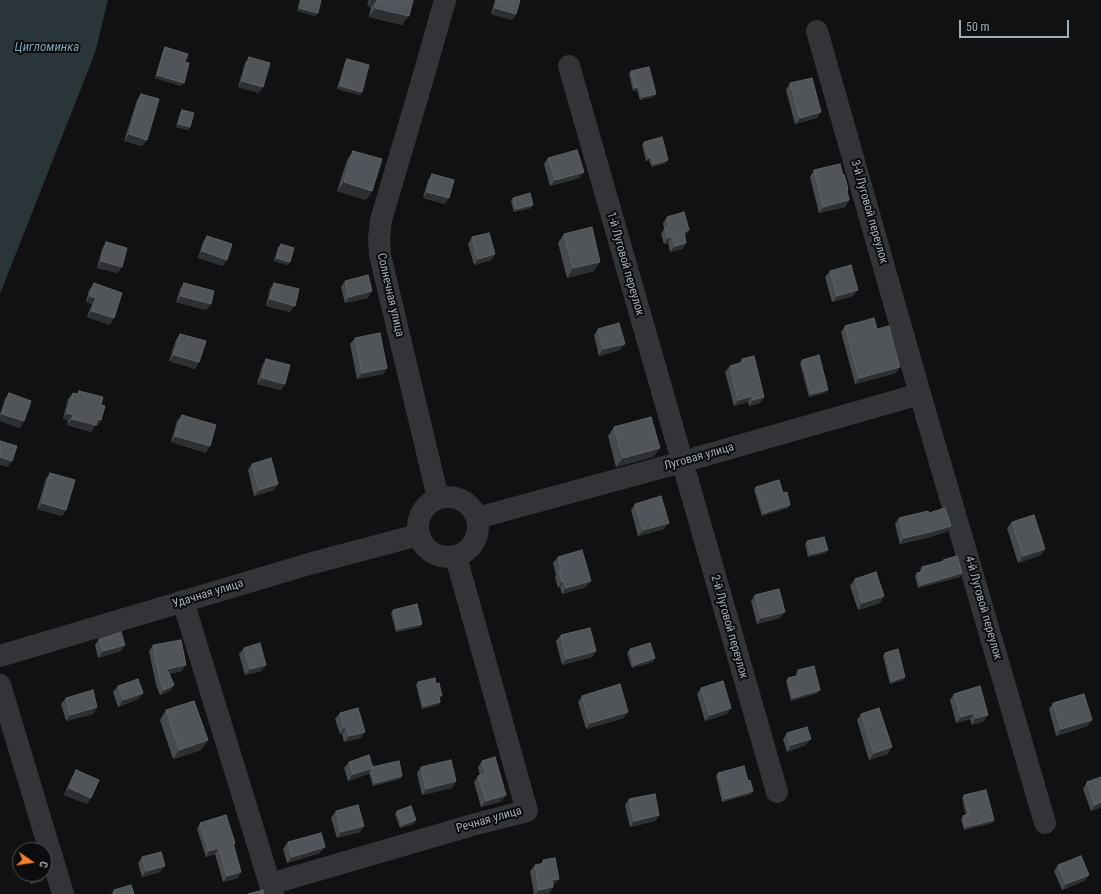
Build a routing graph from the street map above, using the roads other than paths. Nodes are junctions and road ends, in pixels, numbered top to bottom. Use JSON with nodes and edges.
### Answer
{"nodes":[{"id":1,"x":445,"y":0,"type":"edge"},
{"id":2,"x":817,"y":31,"type":"dead end"},
{"id":3,"x":569,"y":66,"type":"dead end"},
{"id":4,"x":920,"y":394,"type":"junction"},
{"id":5,"x":682,"y":462,"type":"junction"},
{"id":6,"x":438,"y":498,"type":"junction"},
{"id":7,"x":477,"y":518,"type":"junction"},
{"id":8,"x":418,"y":535,"type":"junction"},
{"id":9,"x":456,"y":557,"type":"junction"},
{"id":10,"x":183,"y":601,"type":"junction"},
{"id":11,"x":0,"y":656,"type":"edge"},
{"id":12,"x":0,"y":685,"type":"edge"},
{"id":13,"x":777,"y":792,"type":"dead end"},
{"id":14,"x":1045,"y":822,"type":"dead end"},
{"id":15,"x":271,"y":889,"type":"edge"},
{"id":16,"x":63,"y":894,"type":"edge"}],
"edges":[{"from":1,"to":6,"type":"street","name":"Солнечная улица"},
{"from":2,"to":4,"type":"street","name":"3-й Луговой переулок"},
{"from":3,"to":5,"type":"street","name":"1-й Луговой переулок"},
{"from":4,"to":5,"type":"street","name":"Луговая улица"},
{"from":4,"to":14,"type":"street","name":"4-й Луговой переулок"},
{"from":5,"to":7,"type":"street","name":"Луговая улица"},
{"from":5,"to":13,"type":"street","name":"2-й Луговой переулок"},
{"from":6,"to":7,"type":"street"},
{"from":6,"to":8,"type":"street"},
{"from":7,"to":9,"type":"street"},
{"from":8,"to":9,"type":"street"},
{"from":8,"to":10,"type":"street","name":"Удачная улица"},
{"from":9,"to":15,"type":"street","name":"Речная улица"},
{"from":10,"to":11,"type":"street","name":"Удачная улица"},
{"from":10,"to":15,"type":"street"},
{"from":12,"to":16,"type":"street"}]}
